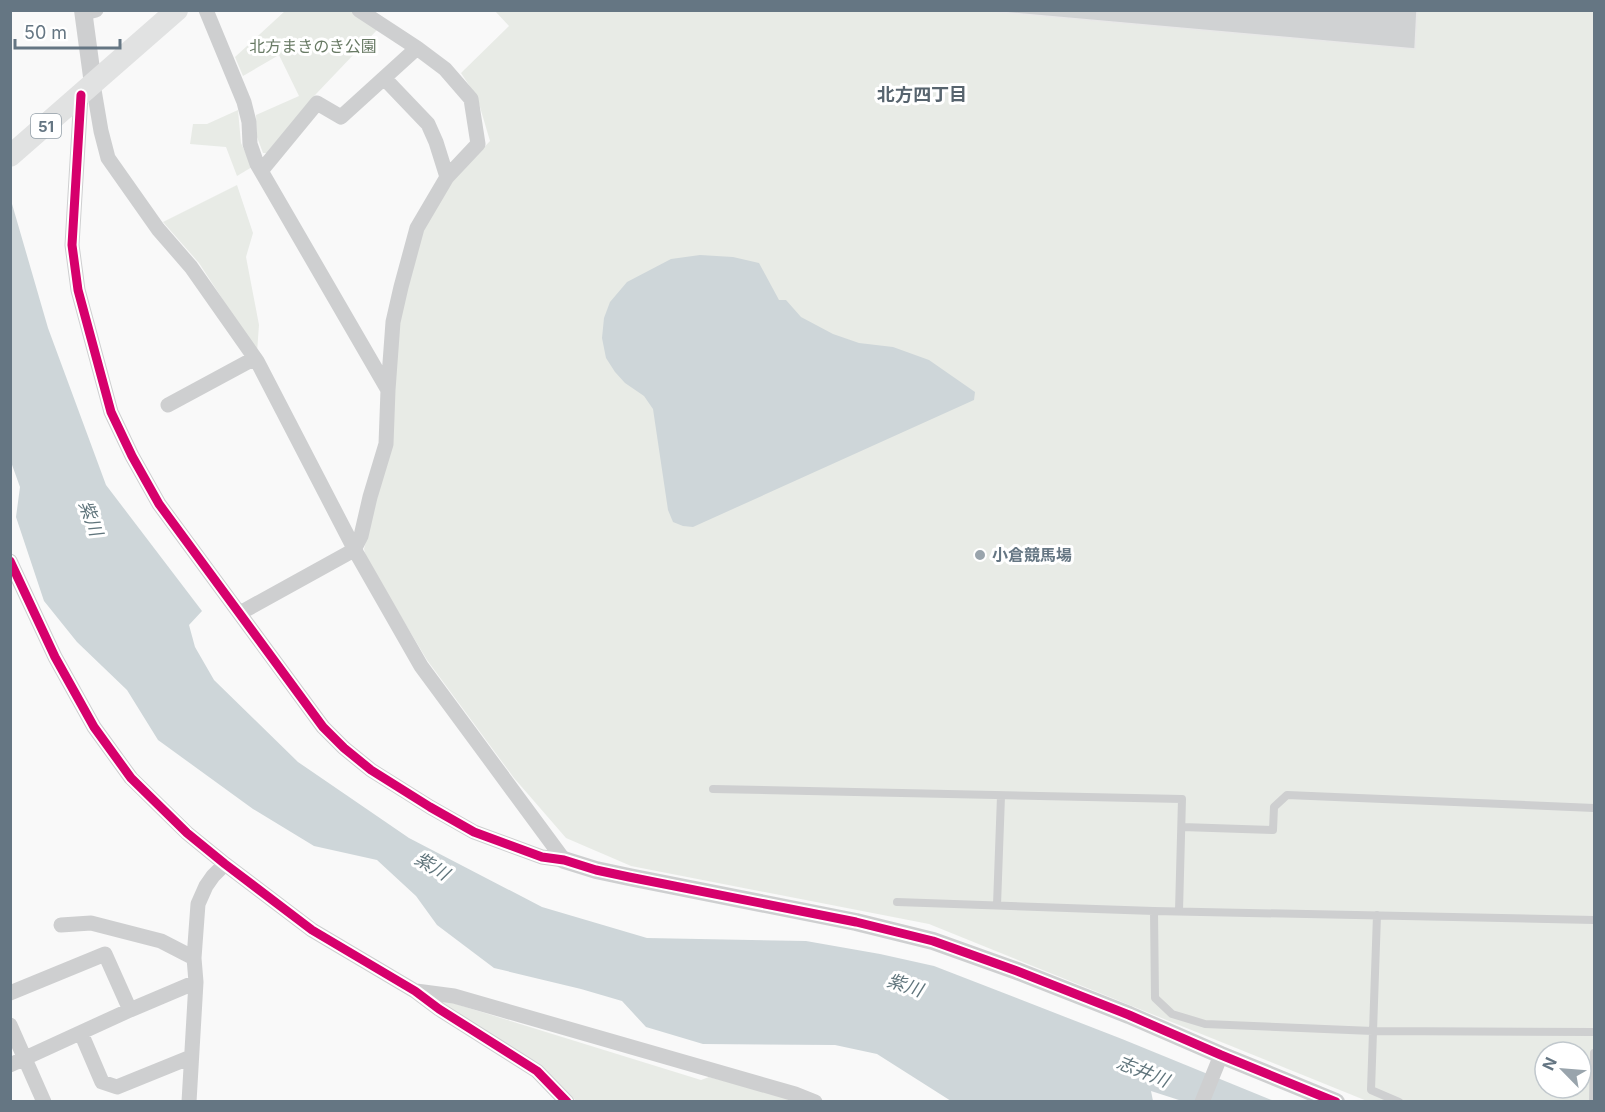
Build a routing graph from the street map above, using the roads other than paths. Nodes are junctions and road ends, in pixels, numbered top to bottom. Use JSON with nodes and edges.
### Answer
{"nodes":[{"id":1,"x":177,"y":10,"type":"edge"},
{"id":2,"x":206,"y":10,"type":"edge"},
{"id":3,"x":359,"y":10,"type":"edge"},
{"id":4,"x":88,"y":11,"type":"edge"},
{"id":5,"x":417,"y":48,"type":"junction"},
{"id":6,"x":385,"y":79,"type":"junction"},
{"id":7,"x":87,"y":90,"type":"junction"},
{"id":8,"x":10,"y":156,"type":"edge"},
{"id":9,"x":261,"y":171,"type":"junction"},
{"id":10,"x":447,"y":177,"type":"junction"},
{"id":11,"x":255,"y":358,"type":"junction"},
{"id":12,"x":388,"y":390,"type":"junction"},
{"id":13,"x":168,"y":405,"type":"dead end"},
{"id":14,"x":354,"y":549,"type":"junction"},
{"id":15,"x":10,"y":561,"type":"edge"},
{"id":16,"x":240,"y":614,"type":"junction"},
{"id":17,"x":713,"y":789,"type":"dead end"},
{"id":18,"x":1001,"y":796,"type":"junction"},
{"id":19,"x":1594,"y":808,"type":"edge"},
{"id":20,"x":1182,"y":827,"type":"junction"},
{"id":21,"x":564,"y":860,"type":"junction"},
{"id":22,"x":225,"y":864,"type":"junction"},
{"id":23,"x":897,"y":902,"type":"dead end"},
{"id":24,"x":997,"y":906,"type":"junction"},
{"id":25,"x":1154,"y":911,"type":"junction"},
{"id":26,"x":1179,"y":911,"type":"junction"},
{"id":27,"x":1377,"y":915,"type":"junction"},
{"id":28,"x":1594,"y":920,"type":"edge"},
{"id":29,"x":61,"y":925,"type":"dead end"},
{"id":30,"x":194,"y":958,"type":"junction"},
{"id":31,"x":196,"y":982,"type":"junction"},
{"id":32,"x":415,"y":991,"type":"junction"},
{"id":33,"x":10,"y":993,"type":"edge"},
{"id":34,"x":130,"y":1010,"type":"junction"},
{"id":35,"x":10,"y":1025,"type":"edge"},
{"id":36,"x":1373,"y":1031,"type":"junction"},
{"id":37,"x":1594,"y":1032,"type":"edge"},
{"id":38,"x":81,"y":1033,"type":"junction"},
{"id":39,"x":1594,"y":1053,"type":"edge"},
{"id":40,"x":1221,"y":1055,"type":"junction"},
{"id":41,"x":191,"y":1057,"type":"junction"},
{"id":42,"x":25,"y":1059,"type":"junction"},
{"id":43,"x":10,"y":1065,"type":"edge"},
{"id":44,"x":44,"y":1101,"type":"edge"},
{"id":45,"x":189,"y":1101,"type":"edge"},
{"id":46,"x":567,"y":1101,"type":"edge"},
{"id":47,"x":815,"y":1101,"type":"edge"},
{"id":48,"x":1202,"y":1101,"type":"edge"},
{"id":49,"x":1336,"y":1101,"type":"edge"},
{"id":50,"x":1399,"y":1101,"type":"edge"},
{"id":51,"x":1593,"y":1101,"type":"edge"}],
"edges":[{"from":1,"to":7,"type":"main road","number":"51"},
{"from":2,"to":9,"type":"street"},
{"from":3,"to":5,"type":"street"},
{"from":4,"to":7,"type":"street"},
{"from":5,"to":6,"type":"street"},
{"from":5,"to":10,"type":"street"},
{"from":6,"to":9,"type":"street"},
{"from":6,"to":10,"type":"street"},
{"from":7,"to":8,"type":"main road","number":"51"},
{"from":7,"to":11,"type":"street"},
{"from":7,"to":16,"type":"street"},
{"from":9,"to":12,"type":"street"},
{"from":10,"to":12,"type":"street"},
{"from":11,"to":13,"type":"street"},
{"from":11,"to":14,"type":"street"},
{"from":12,"to":14,"type":"street"},
{"from":14,"to":16,"type":"street"},
{"from":14,"to":21,"type":"street"},
{"from":15,"to":22,"type":"street"},
{"from":16,"to":21,"type":"street"},
{"from":17,"to":18,"type":"lane"},
{"from":18,"to":20,"type":"lane"},
{"from":18,"to":24,"type":"lane"},
{"from":19,"to":20,"type":"lane"},
{"from":20,"to":26,"type":"lane"},
{"from":21,"to":40,"type":"street"},
{"from":22,"to":30,"type":"street"},
{"from":22,"to":32,"type":"street"},
{"from":23,"to":24,"type":"lane"},
{"from":24,"to":25,"type":"lane"},
{"from":25,"to":26,"type":"lane"},
{"from":25,"to":36,"type":"lane"},
{"from":26,"to":27,"type":"lane"},
{"from":27,"to":28,"type":"lane"},
{"from":27,"to":36,"type":"lane"},
{"from":29,"to":30,"type":"street"},
{"from":30,"to":31,"type":"street"},
{"from":31,"to":34,"type":"street"},
{"from":31,"to":41,"type":"street"},
{"from":32,"to":46,"type":"street"},
{"from":32,"to":47,"type":"street"},
{"from":33,"to":34,"type":"street"},
{"from":34,"to":38,"type":"street"},
{"from":35,"to":42,"type":"street"},
{"from":36,"to":37,"type":"lane"},
{"from":36,"to":50,"type":"lane"},
{"from":38,"to":41,"type":"street"},
{"from":38,"to":42,"type":"street"},
{"from":39,"to":51,"type":"lane"},
{"from":40,"to":48,"type":"street"},
{"from":40,"to":49,"type":"street"},
{"from":41,"to":45,"type":"street"},
{"from":42,"to":43,"type":"street"},
{"from":42,"to":44,"type":"street"}]}
